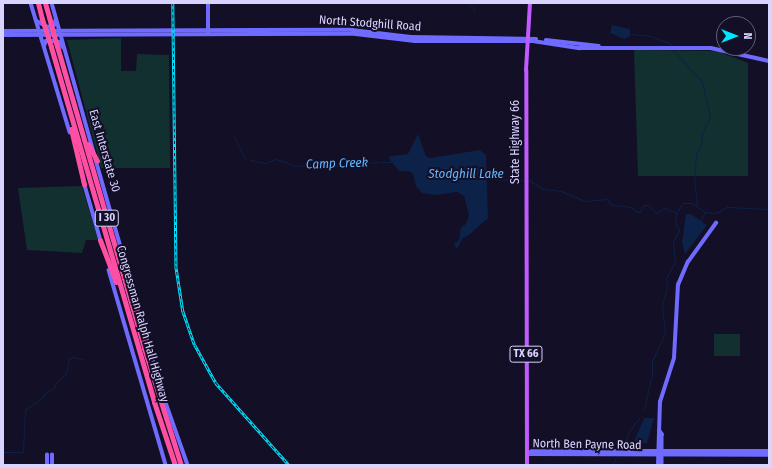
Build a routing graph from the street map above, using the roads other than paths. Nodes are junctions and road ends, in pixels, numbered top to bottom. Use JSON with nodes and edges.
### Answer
{"nodes":[{"id":1,"x":31,"y":3,"type":"edge"},
{"id":2,"x":38,"y":3,"type":"edge"},
{"id":3,"x":45,"y":3,"type":"edge"},
{"id":4,"x":52,"y":3,"type":"edge"},
{"id":5,"x":208,"y":3,"type":"edge"},
{"id":6,"x":530,"y":3,"type":"edge"},
{"id":7,"x":57,"y":18,"type":"junction"},
{"id":8,"x":36,"y":20,"type":"junction"},
{"id":9,"x":3,"y":31,"type":"edge"},
{"id":10,"x":26,"y":31,"type":"junction"},
{"id":11,"x":60,"y":31,"type":"junction"},
{"id":12,"x":40,"y":33,"type":"junction"},
{"id":13,"x":134,"y":33,"type":"junction"},
{"id":14,"x":208,"y":33,"type":"junction"},
{"id":15,"x":3,"y":35,"type":"edge"},
{"id":16,"x":62,"y":36,"type":"junction"},
{"id":17,"x":529,"y":39,"type":"junction"},
{"id":18,"x":44,"y":48,"type":"junction"},
{"id":19,"x":65,"y":49,"type":"junction"},
{"id":20,"x":769,"y":61,"type":"edge"},
{"id":21,"x":61,"y":81,"type":"junction"},
{"id":22,"x":69,"y":88,"type":"junction"},
{"id":23,"x":97,"y":161,"type":"junction"},
{"id":24,"x":84,"y":184,"type":"junction"},
{"id":25,"x":716,"y":223,"type":"dead end"},
{"id":26,"x":100,"y":240,"type":"junction"},
{"id":27,"x":129,"y":274,"type":"junction"},
{"id":28,"x":132,"y":326,"type":"junction"},
{"id":29,"x":144,"y":348,"type":"junction"},
{"id":30,"x":769,"y":451,"type":"edge"},
{"id":31,"x":527,"y":454,"type":"junction"},
{"id":32,"x":660,"y":454,"type":"junction"},
{"id":33,"x":46,"y":455,"type":"dead end"},
{"id":34,"x":52,"y":455,"type":"dead end"},
{"id":35,"x":769,"y":455,"type":"edge"},
{"id":36,"x":46,"y":465,"type":"edge"},
{"id":37,"x":52,"y":465,"type":"edge"},
{"id":38,"x":166,"y":465,"type":"edge"},
{"id":39,"x":175,"y":465,"type":"edge"},
{"id":40,"x":181,"y":465,"type":"edge"},
{"id":41,"x":188,"y":465,"type":"edge"},
{"id":42,"x":528,"y":465,"type":"edge"},
{"id":43,"x":658,"y":465,"type":"edge"},
{"id":44,"x":662,"y":465,"type":"edge"}],
"edges":[{"from":1,"to":8,"type":"main road"},
{"from":2,"to":21,"type":"highway","name":"Congressman Ralph Hall Highway","number":"I 30","bridge":true},
{"from":3,"to":22,"type":"highway","name":"Congressman Ralph Hall Highway","number":"I 30","bridge":true},
{"from":4,"to":7,"type":"main road","name":"East Interstate 30"},
{"from":5,"to":14,"type":"main road"},
{"from":6,"to":17,"type":"main road","number":"TX 66"},
{"from":7,"to":8,"type":"main road"},
{"from":7,"to":11,"type":"main road","name":"East Interstate 30"},
{"from":8,"to":10,"type":"main road"},
{"from":8,"to":12,"type":"main road"},
{"from":9,"to":10,"type":"main road"},
{"from":10,"to":12,"type":"main road"},
{"from":11,"to":12,"type":"main road"},
{"from":11,"to":13,"type":"main road"},
{"from":11,"to":16,"type":"main road","name":"East Interstate 30"},
{"from":12,"to":15,"type":"main road"},
{"from":12,"to":16,"type":"main road"},
{"from":12,"to":18,"type":"main road"},
{"from":13,"to":14,"type":"main road","name":"North Stodghill Road"},
{"from":13,"to":16,"type":"main road"},
{"from":14,"to":17,"type":"main road","name":"North Stodghill Road"},
{"from":16,"to":19,"type":"main road","name":"East Interstate 30"},
{"from":17,"to":20,"type":"main road","name":"North Stodghill Road"},
{"from":17,"to":31,"type":"main road","name":"State Highway 66","number":"TX 66"},
{"from":18,"to":19,"type":"main road"},
{"from":18,"to":24,"type":"main road"},
{"from":19,"to":23,"type":"main road","name":"East Interstate 30"},
{"from":21,"to":24,"type":"highway"},
{"from":21,"to":28,"type":"highway","name":"Congressman Ralph Hall Highway","number":"I 30"},
{"from":22,"to":23,"type":"highway"},
{"from":22,"to":29,"type":"highway","name":"Congressman Ralph Hall Highway","number":"I 30"},
{"from":23,"to":27,"type":"main road","name":"East Interstate 30"},
{"from":24,"to":26,"type":"main road"},
{"from":25,"to":32,"type":"main road"},
{"from":26,"to":28,"type":"highway"},
{"from":26,"to":38,"type":"main road"},
{"from":27,"to":29,"type":"highway"},
{"from":27,"to":41,"type":"main road","name":"East Interstate 30"},
{"from":28,"to":39,"type":"highway","name":"Congressman Ralph Hall Highway","number":"I 30"},
{"from":29,"to":40,"type":"highway","name":"Congressman Ralph Hall Highway","number":"I 30"},
{"from":30,"to":32,"type":"main road","name":"North Ben Payne Road"},
{"from":31,"to":32,"type":"main road","name":"North Ben Payne Road"},
{"from":31,"to":42,"type":"main road","number":"TX 66"},
{"from":32,"to":35,"type":"main road","name":"North Ben Payne Road"},
{"from":32,"to":43,"type":"main road"},
{"from":32,"to":44,"type":"main road"},
{"from":33,"to":36,"type":"main road"},
{"from":34,"to":37,"type":"main road"}]}
